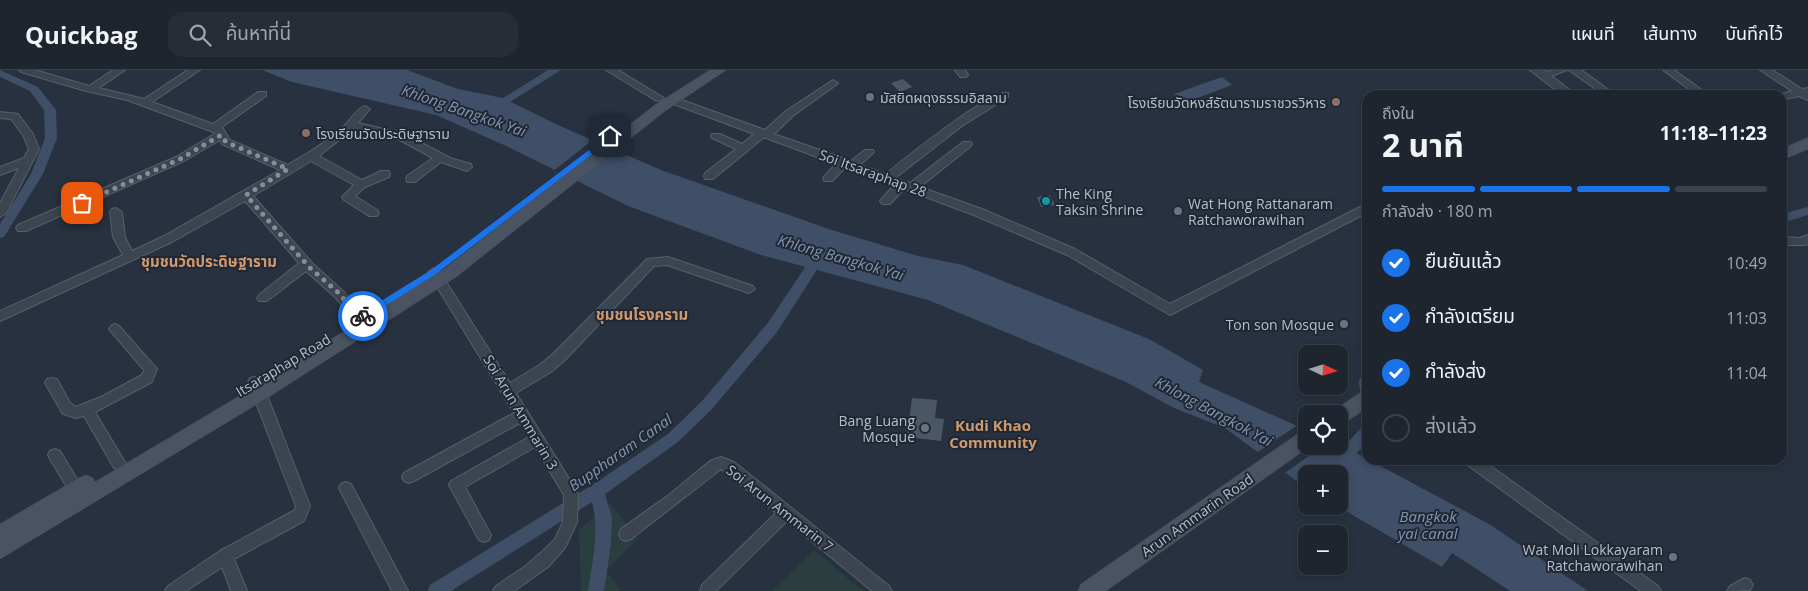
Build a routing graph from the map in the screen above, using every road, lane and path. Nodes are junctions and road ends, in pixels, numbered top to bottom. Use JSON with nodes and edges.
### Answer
{"nodes":[{"id":1,"x":24,"y":70,"type":"edge"},
{"id":2,"x":120,"y":70,"type":"edge"},
{"id":3,"x":195,"y":70,"type":"edge"},
{"id":4,"x":611,"y":70,"type":"edge"},
{"id":5,"x":698,"y":70,"type":"edge"},
{"id":6,"x":719,"y":70,"type":"edge"},
{"id":7,"x":1562,"y":70,"type":"edge"},
{"id":8,"x":1574,"y":70,"type":"edge"},
{"id":9,"x":1668,"y":70,"type":"edge"},
{"id":10,"x":1765,"y":70,"type":"edge"},
{"id":11,"x":1540,"y":73,"type":"edge"},
{"id":12,"x":833,"y":83,"type":"dead end"},
{"id":13,"x":92,"y":89,"type":"junction"},
{"id":14,"x":1563,"y":90,"type":"edge"},
{"id":15,"x":1604,"y":90,"type":"edge"},
{"id":16,"x":1697,"y":90,"type":"edge"},
{"id":17,"x":1806,"y":93,"type":"edge"},
{"id":18,"x":262,"y":94,"type":"dead end"},
{"id":19,"x":1004,"y":95,"type":"dead end"},
{"id":20,"x":1787,"y":97,"type":"edge"},
{"id":21,"x":662,"y":102,"type":"junction"},
{"id":22,"x":144,"y":103,"type":"junction"},
{"id":23,"x":365,"y":109,"type":"dead end"},
{"id":24,"x":1,"y":115,"type":"edge"},
{"id":25,"x":350,"y":124,"type":"junction"},
{"id":26,"x":217,"y":132,"type":"junction"},
{"id":27,"x":764,"y":134,"type":"junction"},
{"id":28,"x":716,"y":136,"type":"dead end"},
{"id":29,"x":1808,"y":143,"type":"edge"},
{"id":30,"x":967,"y":144,"type":"dead end"},
{"id":31,"x":743,"y":148,"type":"junction"},
{"id":32,"x":869,"y":152,"type":"dead end"},
{"id":33,"x":1787,"y":153,"type":"edge"},
{"id":34,"x":311,"y":156,"type":"junction"},
{"id":35,"x":441,"y":157,"type":"junction"},
{"id":36,"x":28,"y":160,"type":"junction"},
{"id":37,"x":848,"y":165,"type":"junction"},
{"id":38,"x":467,"y":167,"type":"dead end"},
{"id":39,"x":288,"y":169,"type":"junction"},
{"id":40,"x":0,"y":170,"type":"edge"},
{"id":41,"x":385,"y":174,"type":"dead end"},
{"id":42,"x":709,"y":176,"type":"dead end"},
{"id":43,"x":828,"y":178,"type":"dead end"},
{"id":44,"x":887,"y":178,"type":"junction"},
{"id":45,"x":411,"y":179,"type":"dead end"},
{"id":46,"x":360,"y":184,"type":"junction"},
{"id":47,"x":907,"y":185,"type":"junction"},
{"id":48,"x":246,"y":195,"type":"junction"},
{"id":49,"x":886,"y":201,"type":"dead end"},
{"id":50,"x":1362,"y":210,"type":"edge"},
{"id":51,"x":116,"y":212,"type":"dead end"},
{"id":52,"x":0,"y":213,"type":"edge"},
{"id":53,"x":373,"y":213,"type":"dead end"},
{"id":54,"x":22,"y":228,"type":"dead end"},
{"id":55,"x":1787,"y":240,"type":"edge"},
{"id":56,"x":1805,"y":241,"type":"edge"},
{"id":57,"x":129,"y":256,"type":"junction"},
{"id":58,"x":306,"y":264,"type":"junction"},
{"id":59,"x":437,"y":276,"type":"junction"},
{"id":60,"x":749,"y":289,"type":"dead end"},
{"id":61,"x":263,"y":298,"type":"dead end"},
{"id":62,"x":0,"y":316,"type":"edge"},
{"id":63,"x":359,"y":319,"type":"junction"},
{"id":64,"x":115,"y":329,"type":"dead end"},
{"id":65,"x":52,"y":383,"type":"dead end"},
{"id":66,"x":258,"y":388,"type":"junction"},
{"id":67,"x":508,"y":391,"type":"junction"},
{"id":68,"x":1362,"y":401,"type":"edge"},
{"id":69,"x":88,"y":410,"type":"junction"},
{"id":70,"x":1348,"y":411,"type":"edge"},
{"id":71,"x":522,"y":415,"type":"junction"},
{"id":72,"x":537,"y":439,"type":"junction"},
{"id":73,"x":1298,"y":445,"type":"edge"},
{"id":74,"x":55,"y":455,"type":"dead end"},
{"id":75,"x":119,"y":464,"type":"junction"},
{"id":76,"x":1479,"y":465,"type":"edge"},
{"id":77,"x":409,"y":477,"type":"dead end"},
{"id":78,"x":346,"y":488,"type":"dead end"},
{"id":79,"x":76,"y":490,"type":"junction"},
{"id":80,"x":788,"y":512,"type":"junction"},
{"id":81,"x":626,"y":534,"type":"dead end"},
{"id":82,"x":0,"y":535,"type":"edge"},
{"id":83,"x":484,"y":535,"type":"dead end"},
{"id":84,"x":0,"y":550,"type":"edge"},
{"id":85,"x":225,"y":556,"type":"junction"},
{"id":86,"x":707,"y":590,"type":"dead end"},
{"id":87,"x":173,"y":591,"type":"edge"},
{"id":88,"x":239,"y":591,"type":"edge"},
{"id":89,"x":400,"y":591,"type":"edge"},
{"id":90,"x":500,"y":591,"type":"edge"},
{"id":91,"x":884,"y":591,"type":"edge"},
{"id":92,"x":1089,"y":591,"type":"edge"},
{"id":93,"x":1652,"y":591,"type":"edge"}],
"edges":[{"from":1,"to":13,"type":"street"},
{"from":2,"to":13,"type":"street"},
{"from":3,"to":22,"type":"street"},
{"from":4,"to":21,"type":"street","name":"Soi Itsaraphap 28"},
{"from":5,"to":21,"type":"main road"},
{"from":6,"to":21,"type":"main road"},
{"from":7,"to":11,"type":"street"},
{"from":8,"to":15,"type":"street"},
{"from":9,"to":16,"type":"street"},
{"from":10,"to":17,"type":"street"},
{"from":11,"to":14,"type":"street"},
{"from":12,"to":27,"type":"street"},
{"from":13,"to":22,"type":"street"},
{"from":17,"to":20,"type":"street"},
{"from":18,"to":26,"type":"street"},
{"from":19,"to":44,"type":"street"},
{"from":21,"to":27,"type":"street","name":"Soi Itsaraphap 28"},
{"from":21,"to":59,"type":"main road"},
{"from":22,"to":26,"type":"street"},
{"from":23,"to":25,"type":"street"},
{"from":24,"to":36,"type":"street"},
{"from":25,"to":34,"type":"street"},
{"from":25,"to":35,"type":"street"},
{"from":26,"to":39,"type":"street"},
{"from":26,"to":54,"type":"street"},
{"from":27,"to":31,"type":"street"},
{"from":27,"to":37,"type":"street","name":"Soi Itsaraphap 28"},
{"from":28,"to":31,"type":"street"},
{"from":29,"to":33,"type":"main road"},
{"from":30,"to":47,"type":"street"},
{"from":31,"to":42,"type":"street"},
{"from":32,"to":37,"type":"street"},
{"from":34,"to":39,"type":"street"},
{"from":34,"to":46,"type":"street"},
{"from":35,"to":38,"type":"street"},
{"from":35,"to":45,"type":"street"},
{"from":36,"to":40,"type":"street"},
{"from":36,"to":52,"type":"street"},
{"from":37,"to":43,"type":"street"},
{"from":37,"to":44,"type":"street","name":"Soi Itsaraphap 28"},
{"from":39,"to":48,"type":"street"},
{"from":41,"to":46,"type":"street"},
{"from":44,"to":47,"type":"street","name":"Soi Itsaraphap 28"},
{"from":46,"to":53,"type":"street"},
{"from":47,"to":49,"type":"street"},
{"from":47,"to":50,"type":"street","name":"Soi Itsaraphap 28"},
{"from":48,"to":57,"type":"street"},
{"from":48,"to":58,"type":"street"},
{"from":51,"to":57,"type":"street"},
{"from":55,"to":56,"type":"street"},
{"from":57,"to":62,"type":"street"},
{"from":58,"to":61,"type":"street"},
{"from":58,"to":63,"type":"street"},
{"from":59,"to":63,"type":"main road","name":"Itsaraphap Road"},
{"from":59,"to":66,"type":"main road"},
{"from":59,"to":67,"type":"street","name":"Soi Arun Ammarin 3"},
{"from":60,"to":67,"type":"street"},
{"from":63,"to":66,"type":"main road","name":"Itsaraphap Road"},
{"from":64,"to":69,"type":"street"},
{"from":65,"to":69,"type":"street"},
{"from":66,"to":75,"type":"main road","name":"Itsaraphap Road"},
{"from":66,"to":84,"type":"main road"},
{"from":66,"to":85,"type":"street"},
{"from":67,"to":71,"type":"street","name":"Soi Arun Ammarin 3"},
{"from":68,"to":70,"type":"main road"},
{"from":69,"to":75,"type":"street"},
{"from":71,"to":72,"type":"street","name":"Soi Arun Ammarin 3"},
{"from":71,"to":77,"type":"street"},
{"from":72,"to":83,"type":"street"},
{"from":72,"to":90,"type":"street","name":"Soi Arun Ammarin 3"},
{"from":73,"to":92,"type":"main road","name":"Arun Ammarin Road"},
{"from":74,"to":79,"type":"street"},
{"from":75,"to":79,"type":"main road","name":"Itsaraphap Road"},
{"from":76,"to":93,"type":"street"},
{"from":78,"to":89,"type":"street"},
{"from":79,"to":82,"type":"main road","name":"Itsaraphap Road"},
{"from":80,"to":81,"type":"street","name":"Soi Arun Ammarin 7"},
{"from":80,"to":86,"type":"street"},
{"from":80,"to":91,"type":"street","name":"Soi Arun Ammarin 7"},
{"from":85,"to":87,"type":"street"},
{"from":85,"to":88,"type":"street"}]}
